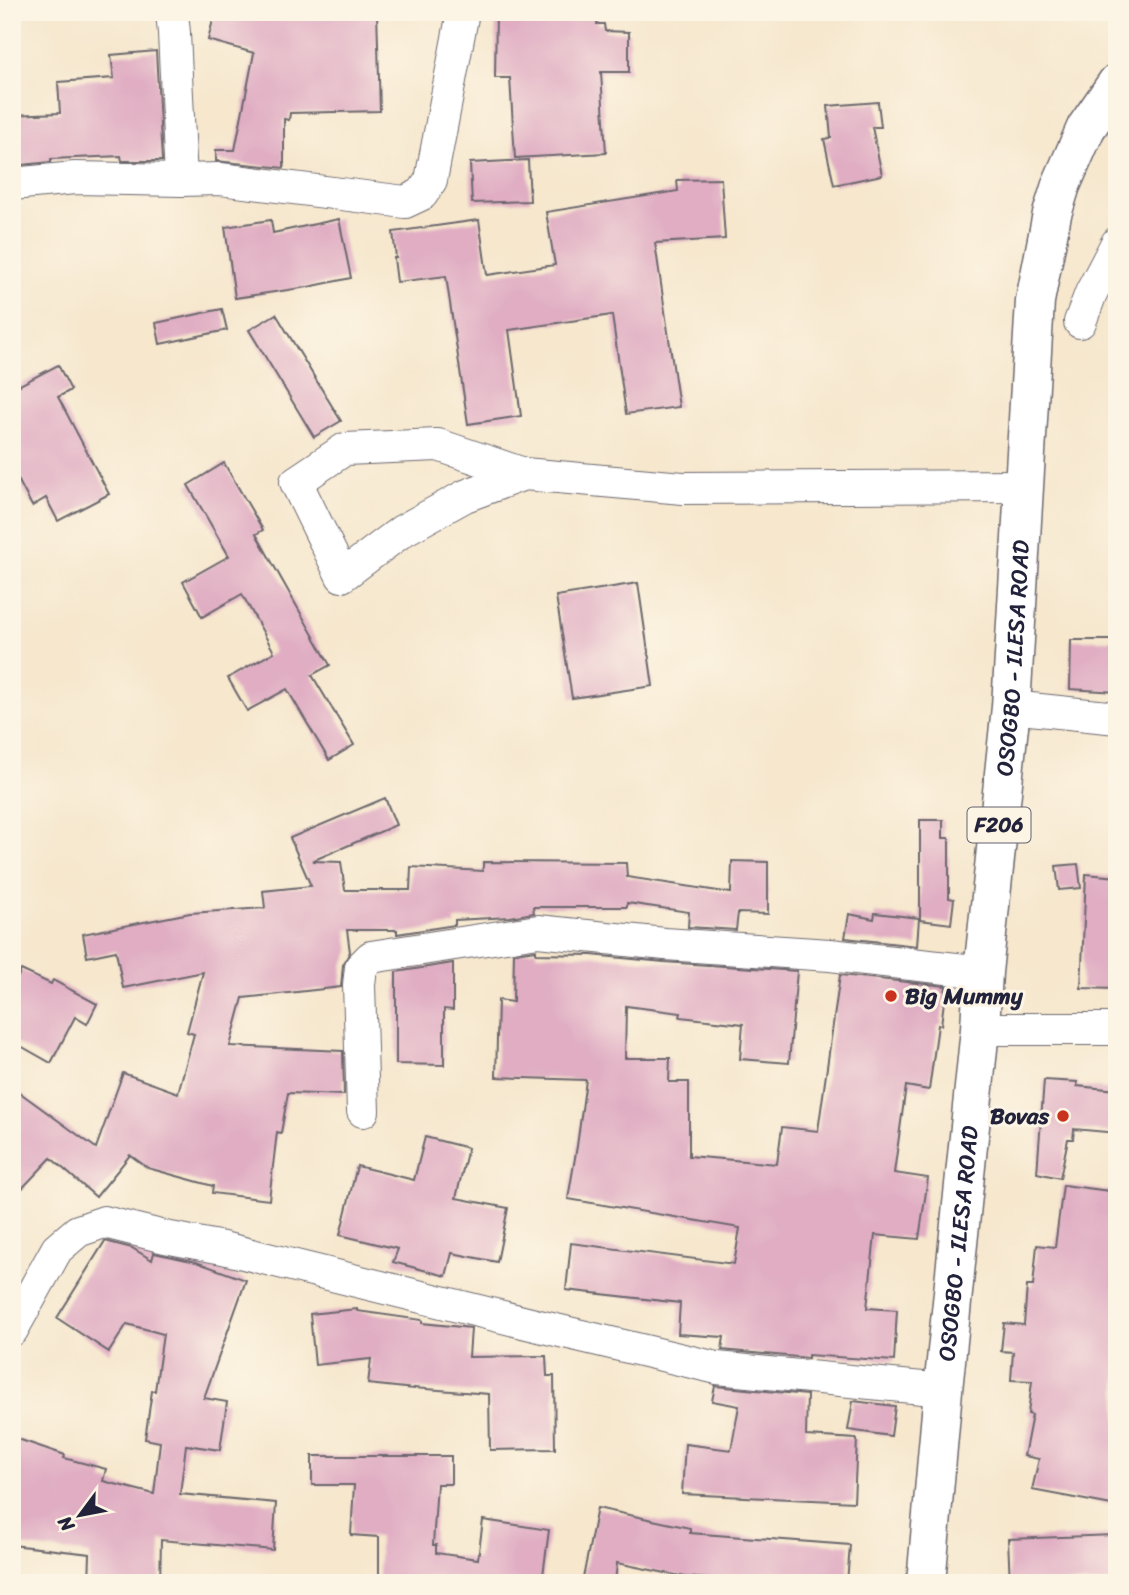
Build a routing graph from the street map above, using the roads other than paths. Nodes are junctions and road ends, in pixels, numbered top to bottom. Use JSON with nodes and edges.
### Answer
{"nodes":[{"id":1,"x":172,"y":12,"type":"edge"},
{"id":2,"x":463,"y":12,"type":"edge"},
{"id":3,"x":1117,"y":83,"type":"edge"},
{"id":4,"x":181,"y":180,"type":"junction"},
{"id":5,"x":12,"y":184,"type":"edge"},
{"id":6,"x":1117,"y":243,"type":"edge"},
{"id":7,"x":1080,"y":322,"type":"dead end"},
{"id":8,"x":524,"y":474,"type":"junction"},
{"id":9,"x":1024,"y":486,"type":"junction"},
{"id":10,"x":1011,"y":707,"type":"junction"},
{"id":11,"x":1117,"y":718,"type":"edge"},
{"id":12,"x":983,"y":972,"type":"junction"},
{"id":13,"x":980,"y":1029,"type":"junction"},
{"id":14,"x":1117,"y":1029,"type":"edge"},
{"id":15,"x":363,"y":1111,"type":"dead end"},
{"id":16,"x":12,"y":1330,"type":"edge"},
{"id":17,"x":943,"y":1390,"type":"junction"},
{"id":18,"x":926,"y":1583,"type":"edge"}],
"edges":[{"from":1,"to":4,"type":"street"},
{"from":2,"to":4,"type":"street"},
{"from":3,"to":9,"type":"main road","name":"OSOGBO - ILESA ROAD","number":"F206"},
{"from":4,"to":5,"type":"street"},
{"from":6,"to":7,"type":"street"},
{"from":8,"to":8,"type":"street"},
{"from":8,"to":9,"type":"street"},
{"from":9,"to":10,"type":"main road","name":"OSOGBO - ILESA ROAD","number":"F206"},
{"from":10,"to":11,"type":"street"},
{"from":10,"to":12,"type":"main road","name":"OSOGBO - ILESA ROAD","number":"F206"},
{"from":12,"to":13,"type":"main road","name":"OSOGBO - ILESA ROAD","number":"F206"},
{"from":12,"to":15,"type":"street"},
{"from":13,"to":14,"type":"street"},
{"from":13,"to":17,"type":"main road","name":"OSOGBO - ILESA ROAD","number":"F206"},
{"from":16,"to":17,"type":"street"},
{"from":17,"to":18,"type":"main road","name":"OSOGBO - ILESA ROAD","number":"F206"}]}
